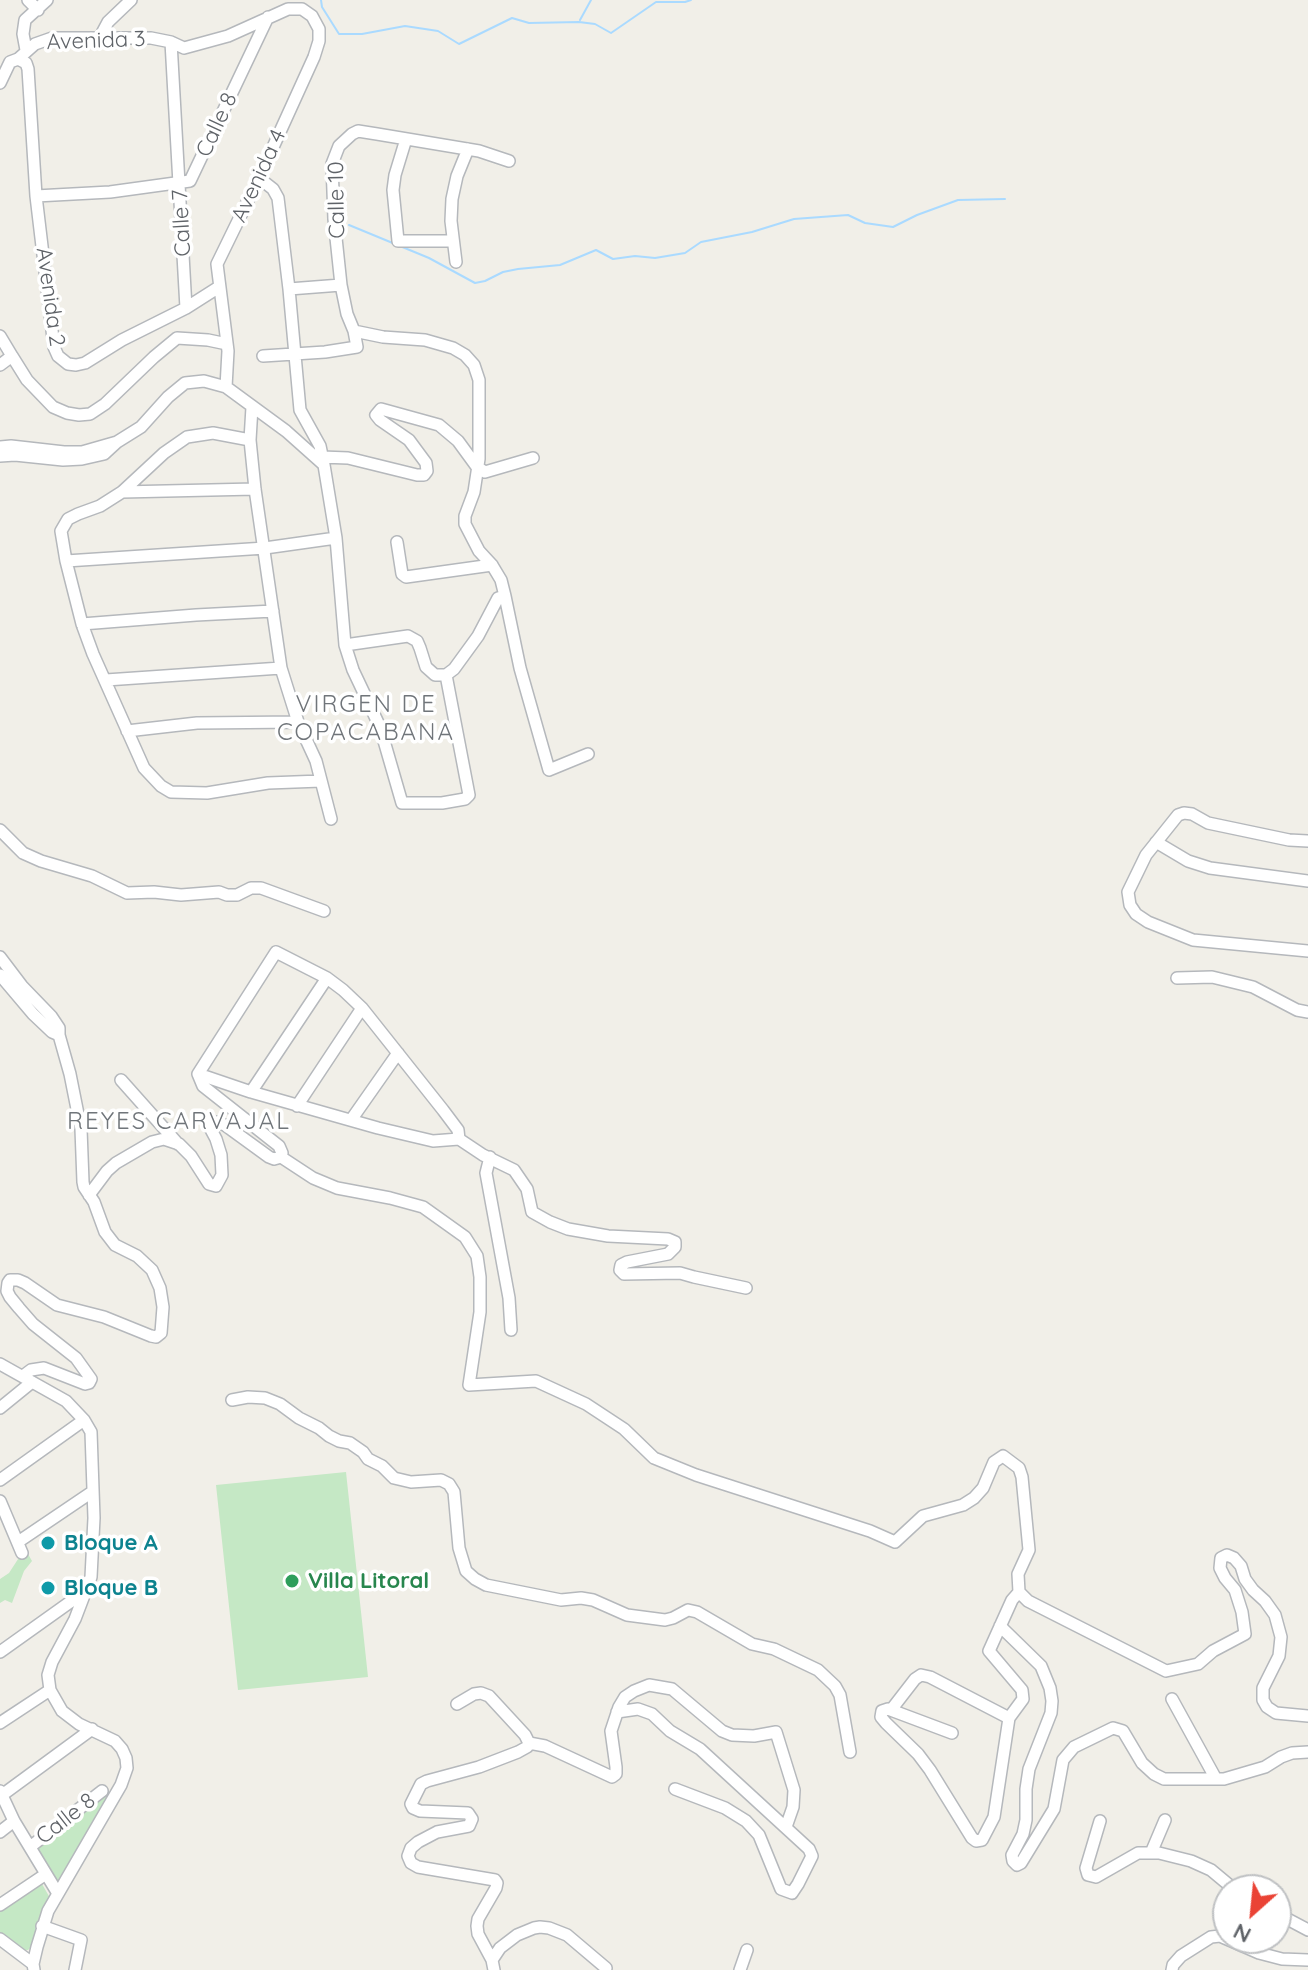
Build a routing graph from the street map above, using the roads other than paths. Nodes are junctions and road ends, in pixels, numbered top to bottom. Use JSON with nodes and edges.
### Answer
{"nodes":[{"id":1,"x":28,"y":0,"type":"edge"},
{"id":2,"x":47,"y":0,"type":"edge"},
{"id":3,"x":131,"y":0,"type":"edge"},
{"id":4,"x":38,"y":10,"type":"junction"},
{"id":5,"x":269,"y":17,"type":"junction"},
{"id":6,"x":100,"y":37,"type":"junction"},
{"id":7,"x":171,"y":42,"type":"junction"},
{"id":8,"x":22,"y":54,"type":"junction"},
{"id":9,"x":0,"y":83,"type":"edge"},
{"id":10,"x":406,"y":139,"type":"junction"},
{"id":11,"x":468,"y":149,"type":"junction"},
{"id":12,"x":509,"y":161,"type":"dead end"},
{"id":13,"x":259,"y":178,"type":"junction"},
{"id":14,"x":180,"y":184,"type":"junction"},
{"id":15,"x":36,"y":196,"type":"junction"},
{"id":16,"x":453,"y":241,"type":"junction"},
{"id":17,"x":456,"y":262,"type":"dead end"},
{"id":18,"x":341,"y":285,"type":"junction"},
{"id":19,"x":219,"y":287,"type":"junction"},
{"id":20,"x":289,"y":289,"type":"junction"},
{"id":21,"x":186,"y":308,"type":"junction"},
{"id":22,"x":354,"y":331,"type":"junction"},
{"id":23,"x":0,"y":336,"type":"edge"},
{"id":24,"x":227,"y":344,"type":"junction"},
{"id":25,"x":294,"y":354,"type":"junction"},
{"id":26,"x":12,"y":356,"type":"junction"},
{"id":27,"x":263,"y":356,"type":"dead end"},
{"id":28,"x":0,"y":365,"type":"edge"},
{"id":29,"x":226,"y":387,"type":"junction"},
{"id":30,"x":252,"y":407,"type":"junction"},
{"id":31,"x":250,"y":440,"type":"junction"},
{"id":32,"x":117,"y":442,"type":"junction"},
{"id":33,"x":0,"y":447,"type":"edge"},
{"id":34,"x":0,"y":456,"type":"edge"},
{"id":35,"x":533,"y":458,"type":"dead end"},
{"id":36,"x":323,"y":461,"type":"junction"},
{"id":37,"x":478,"y":467,"type":"junction"},
{"id":38,"x":255,"y":489,"type":"junction"},
{"id":39,"x":122,"y":492,"type":"junction"},
{"id":40,"x":336,"y":538,"type":"junction"},
{"id":41,"x":397,"y":542,"type":"dead end"},
{"id":42,"x":265,"y":548,"type":"junction"},
{"id":43,"x":66,"y":561,"type":"junction"},
{"id":44,"x":492,"y":565,"type":"junction"},
{"id":45,"x":505,"y":596,"type":"junction"},
{"id":46,"x":273,"y":611,"type":"junction"},
{"id":47,"x":82,"y":624,"type":"junction"},
{"id":48,"x":345,"y":645,"type":"junction"},
{"id":49,"x":281,"y":668,"type":"junction"},
{"id":50,"x":446,"y":675,"type":"junction"},
{"id":51,"x":106,"y":680,"type":"junction"},
{"id":52,"x":298,"y":722,"type":"junction"},
{"id":53,"x":127,"y":731,"type":"junction"},
{"id":54,"x":588,"y":754,"type":"dead end"},
{"id":55,"x":321,"y":781,"type":"junction"},
{"id":56,"x":331,"y":819,"type":"dead end"},
{"id":57,"x":0,"y":830,"type":"edge"},
{"id":58,"x":1308,"y":841,"type":"edge"},
{"id":59,"x":1156,"y":842,"type":"junction"},
{"id":60,"x":1308,"y":881,"type":"edge"},
{"id":61,"x":324,"y":911,"type":"dead end"},
{"id":62,"x":1308,"y":951,"type":"edge"},
{"id":63,"x":0,"y":957,"type":"edge"},
{"id":64,"x":0,"y":975,"type":"edge"},
{"id":65,"x":327,"y":978,"type":"junction"},
{"id":66,"x":1177,"y":978,"type":"dead end"},
{"id":67,"x":362,"y":1008,"type":"junction"},
{"id":68,"x":1308,"y":1012,"type":"edge"},
{"id":69,"x":59,"y":1035,"type":"junction"},
{"id":70,"x":398,"y":1053,"type":"junction"},
{"id":71,"x":198,"y":1074,"type":"junction"},
{"id":72,"x":121,"y":1080,"type":"dead end"},
{"id":73,"x":251,"y":1092,"type":"junction"},
{"id":74,"x":297,"y":1106,"type":"junction"},
{"id":75,"x":351,"y":1120,"type":"junction"},
{"id":76,"x":459,"y":1139,"type":"junction"},
{"id":77,"x":179,"y":1144,"type":"junction"},
{"id":78,"x":281,"y":1157,"type":"junction"},
{"id":79,"x":490,"y":1157,"type":"junction"},
{"id":80,"x":89,"y":1195,"type":"junction"},
{"id":81,"x":746,"y":1288,"type":"dead end"},
{"id":82,"x":511,"y":1330,"type":"dead end"},
{"id":83,"x":0,"y":1364,"type":"edge"},
{"id":84,"x":28,"y":1379,"type":"junction"},
{"id":85,"x":232,"y":1400,"type":"dead end"},
{"id":86,"x":0,"y":1408,"type":"edge"},
{"id":87,"x":84,"y":1420,"type":"junction"},
{"id":88,"x":0,"y":1480,"type":"edge"},
{"id":89,"x":92,"y":1492,"type":"junction"},
{"id":90,"x":0,"y":1501,"type":"edge"},
{"id":91,"x":2,"y":1516,"type":"edge"},
{"id":92,"x":1019,"y":1592,"type":"junction"},
{"id":93,"x":84,"y":1595,"type":"junction"},
{"id":94,"x":63,"y":1607,"type":"junction"},
{"id":95,"x":75,"y":1619,"type":"junction"},
{"id":96,"x":1000,"y":1626,"type":"junction"},
{"id":97,"x":0,"y":1652,"type":"edge"},
{"id":98,"x":50,"y":1690,"type":"junction"},
{"id":99,"x":1172,"y":1699,"type":"dead end"},
{"id":100,"x":457,"y":1704,"type":"dead end"},
{"id":101,"x":891,"y":1710,"type":"junction"},
{"id":102,"x":617,"y":1712,"type":"junction"},
{"id":103,"x":1308,"y":1716,"type":"edge"},
{"id":104,"x":1009,"y":1718,"type":"junction"},
{"id":105,"x":0,"y":1723,"type":"edge"},
{"id":106,"x":92,"y":1729,"type":"junction"},
{"id":107,"x":952,"y":1733,"type":"dead end"},
{"id":108,"x":529,"y":1743,"type":"junction"},
{"id":109,"x":850,"y":1752,"type":"dead end"},
{"id":110,"x":1308,"y":1752,"type":"edge"},
{"id":111,"x":1216,"y":1779,"type":"junction"},
{"id":112,"x":675,"y":1789,"type":"dead end"},
{"id":113,"x":102,"y":1791,"type":"dead end"},
{"id":114,"x":1,"y":1793,"type":"edge"},
{"id":115,"x":1165,"y":1820,"type":"dead end"},
{"id":116,"x":14,"y":1821,"type":"junction"},
{"id":117,"x":1100,"y":1821,"type":"dead end"},
{"id":118,"x":786,"y":1827,"type":"junction"},
{"id":119,"x":0,"y":1832,"type":"edge"},
{"id":120,"x":30,"y":1847,"type":"junction"},
{"id":121,"x":1151,"y":1853,"type":"junction"},
{"id":122,"x":46,"y":1874,"type":"junction"},
{"id":123,"x":1216,"y":1874,"type":"edge"},
{"id":124,"x":57,"y":1892,"type":"junction"},
{"id":125,"x":0,"y":1905,"type":"edge"},
{"id":126,"x":42,"y":1926,"type":"junction"},
{"id":127,"x":0,"y":1939,"type":"edge"},
{"id":128,"x":747,"y":1950,"type":"dead end"},
{"id":129,"x":1308,"y":1960,"type":"edge"},
{"id":130,"x":493,"y":1965,"type":"edge"},
{"id":131,"x":34,"y":1967,"type":"edge"},
{"id":132,"x":606,"y":1968,"type":"dead end"},
{"id":133,"x":75,"y":1970,"type":"edge"},
{"id":134,"x":740,"y":1970,"type":"edge"},
{"id":135,"x":1172,"y":1970,"type":"edge"}],
"edges":[{"from":1,"to":4,"type":"street"},
{"from":2,"to":4,"type":"street"},
{"from":3,"to":6,"type":"street"},
{"from":4,"to":8,"type":"street"},
{"from":5,"to":7,"type":"street","name":"Avenida 3"},
{"from":5,"to":13,"type":"street","name":"Avenida 4"},
{"from":5,"to":14,"type":"street","name":"Calle 8"},
{"from":6,"to":7,"type":"street","name":"Avenida 3"},
{"from":6,"to":8,"type":"street","name":"Avenida 3"},
{"from":7,"to":14,"type":"street","name":"Calle 7"},
{"from":8,"to":9,"type":"street"},
{"from":8,"to":15,"type":"street","name":"Avenida 2"},
{"from":10,"to":11,"type":"street","name":"Calle 10"},
{"from":10,"to":16,"type":"street"},
{"from":10,"to":18,"type":"street","name":"Calle 10"},
{"from":11,"to":12,"type":"street","name":"Calle 10"},
{"from":11,"to":16,"type":"street"},
{"from":13,"to":19,"type":"street","name":"Avenida 4"},
{"from":13,"to":20,"type":"street"},
{"from":14,"to":15,"type":"street"},
{"from":14,"to":21,"type":"street","name":"Calle 7"},
{"from":15,"to":21,"type":"street","name":"Avenida 2"},
{"from":16,"to":17,"type":"street"},
{"from":18,"to":20,"type":"street"},
{"from":18,"to":22,"type":"street"},
{"from":19,"to":21,"type":"street","name":"Avenida 2"},
{"from":19,"to":24,"type":"street","name":"Avenida 4"},
{"from":20,"to":25,"type":"street"},
{"from":22,"to":25,"type":"street"},
{"from":22,"to":37,"type":"street"},
{"from":23,"to":26,"type":"street"},
{"from":24,"to":26,"type":"street"},
{"from":24,"to":29,"type":"street","name":"Avenida 4"},
{"from":25,"to":27,"type":"street"},
{"from":25,"to":36,"type":"street"},
{"from":26,"to":28,"type":"street"},
{"from":29,"to":30,"type":"street"},
{"from":29,"to":32,"type":"street"},
{"from":30,"to":31,"type":"street"},
{"from":30,"to":36,"type":"street"},
{"from":31,"to":38,"type":"street"},
{"from":31,"to":39,"type":"street"},
{"from":32,"to":33,"type":"street"},
{"from":32,"to":34,"type":"street"},
{"from":35,"to":37,"type":"street"},
{"from":36,"to":37,"type":"street"},
{"from":36,"to":40,"type":"street"},
{"from":37,"to":44,"type":"street"},
{"from":38,"to":39,"type":"street"},
{"from":38,"to":42,"type":"street"},
{"from":39,"to":43,"type":"street"},
{"from":40,"to":42,"type":"street"},
{"from":40,"to":48,"type":"street"},
{"from":41,"to":44,"type":"street"},
{"from":42,"to":43,"type":"street"},
{"from":42,"to":46,"type":"street"},
{"from":43,"to":47,"type":"street"},
{"from":44,"to":45,"type":"street"},
{"from":45,"to":50,"type":"street"},
{"from":45,"to":54,"type":"street"},
{"from":46,"to":47,"type":"street"},
{"from":46,"to":49,"type":"street"},
{"from":47,"to":51,"type":"street"},
{"from":48,"to":50,"type":"street"},
{"from":48,"to":50,"type":"street"},
{"from":49,"to":51,"type":"street"},
{"from":49,"to":52,"type":"street"},
{"from":51,"to":53,"type":"street"},
{"from":52,"to":53,"type":"street"},
{"from":52,"to":55,"type":"street"},
{"from":53,"to":55,"type":"street"},
{"from":55,"to":56,"type":"street"},
{"from":57,"to":61,"type":"street"},
{"from":58,"to":59,"type":"street"},
{"from":59,"to":60,"type":"street"},
{"from":59,"to":62,"type":"street"},
{"from":63,"to":69,"type":"street"},
{"from":64,"to":69,"type":"street"},
{"from":65,"to":67,"type":"street"},
{"from":65,"to":71,"type":"street"},
{"from":65,"to":73,"type":"street"},
{"from":66,"to":68,"type":"street"},
{"from":67,"to":70,"type":"street"},
{"from":67,"to":74,"type":"street"},
{"from":69,"to":80,"type":"street"},
{"from":70,"to":75,"type":"street"},
{"from":70,"to":76,"type":"street"},
{"from":71,"to":73,"type":"street"},
{"from":71,"to":78,"type":"street"},
{"from":72,"to":77,"type":"street"},
{"from":73,"to":74,"type":"street"},
{"from":74,"to":75,"type":"street"},
{"from":75,"to":76,"type":"street"},
{"from":76,"to":79,"type":"street"},
{"from":77,"to":78,"type":"street"},
{"from":77,"to":80,"type":"street"},
{"from":78,"to":92,"type":"street"},
{"from":79,"to":81,"type":"street"},
{"from":79,"to":82,"type":"street"},
{"from":80,"to":84,"type":"street"},
{"from":83,"to":84,"type":"street"},
{"from":84,"to":86,"type":"street"},
{"from":84,"to":87,"type":"street"},
{"from":85,"to":109,"type":"street"},
{"from":87,"to":88,"type":"street"},
{"from":87,"to":89,"type":"street"},
{"from":89,"to":91,"type":"street"},
{"from":89,"to":93,"type":"street"},
{"from":90,"to":91,"type":"street"},
{"from":92,"to":96,"type":"street"},
{"from":92,"to":103,"type":"street"},
{"from":93,"to":94,"type":"street"},
{"from":93,"to":95,"type":"street"},
{"from":94,"to":95,"type":"street"},
{"from":94,"to":97,"type":"street"},
{"from":95,"to":98,"type":"street"},
{"from":96,"to":104,"type":"street"},
{"from":96,"to":111,"type":"street"},
{"from":98,"to":105,"type":"street"},
{"from":98,"to":106,"type":"street"},
{"from":99,"to":111,"type":"street"},
{"from":100,"to":108,"type":"street"},
{"from":101,"to":104,"type":"street"},
{"from":101,"to":104,"type":"street"},
{"from":101,"to":107,"type":"street"},
{"from":102,"to":108,"type":"street"},
{"from":102,"to":118,"type":"street"},
{"from":102,"to":118,"type":"street"},
{"from":106,"to":114,"type":"street"},
{"from":106,"to":124,"type":"street"},
{"from":108,"to":130,"type":"street"},
{"from":110,"to":111,"type":"street"},
{"from":112,"to":118,"type":"street"},
{"from":113,"to":120,"type":"street","name":"Calle 8"},
{"from":114,"to":116,"type":"street"},
{"from":115,"to":121,"type":"street"},
{"from":116,"to":119,"type":"street"},
{"from":116,"to":120,"type":"street"},
{"from":117,"to":121,"type":"street"},
{"from":120,"to":122,"type":"street"},
{"from":121,"to":123,"type":"street"},
{"from":122,"to":124,"type":"street"},
{"from":122,"to":125,"type":"street","name":"Calle 8"},
{"from":124,"to":126,"type":"street"},
{"from":126,"to":131,"type":"street"},
{"from":126,"to":133,"type":"street"},
{"from":127,"to":131,"type":"street"},
{"from":128,"to":134,"type":"street"},
{"from":129,"to":135,"type":"street"},
{"from":130,"to":132,"type":"street"}]}
